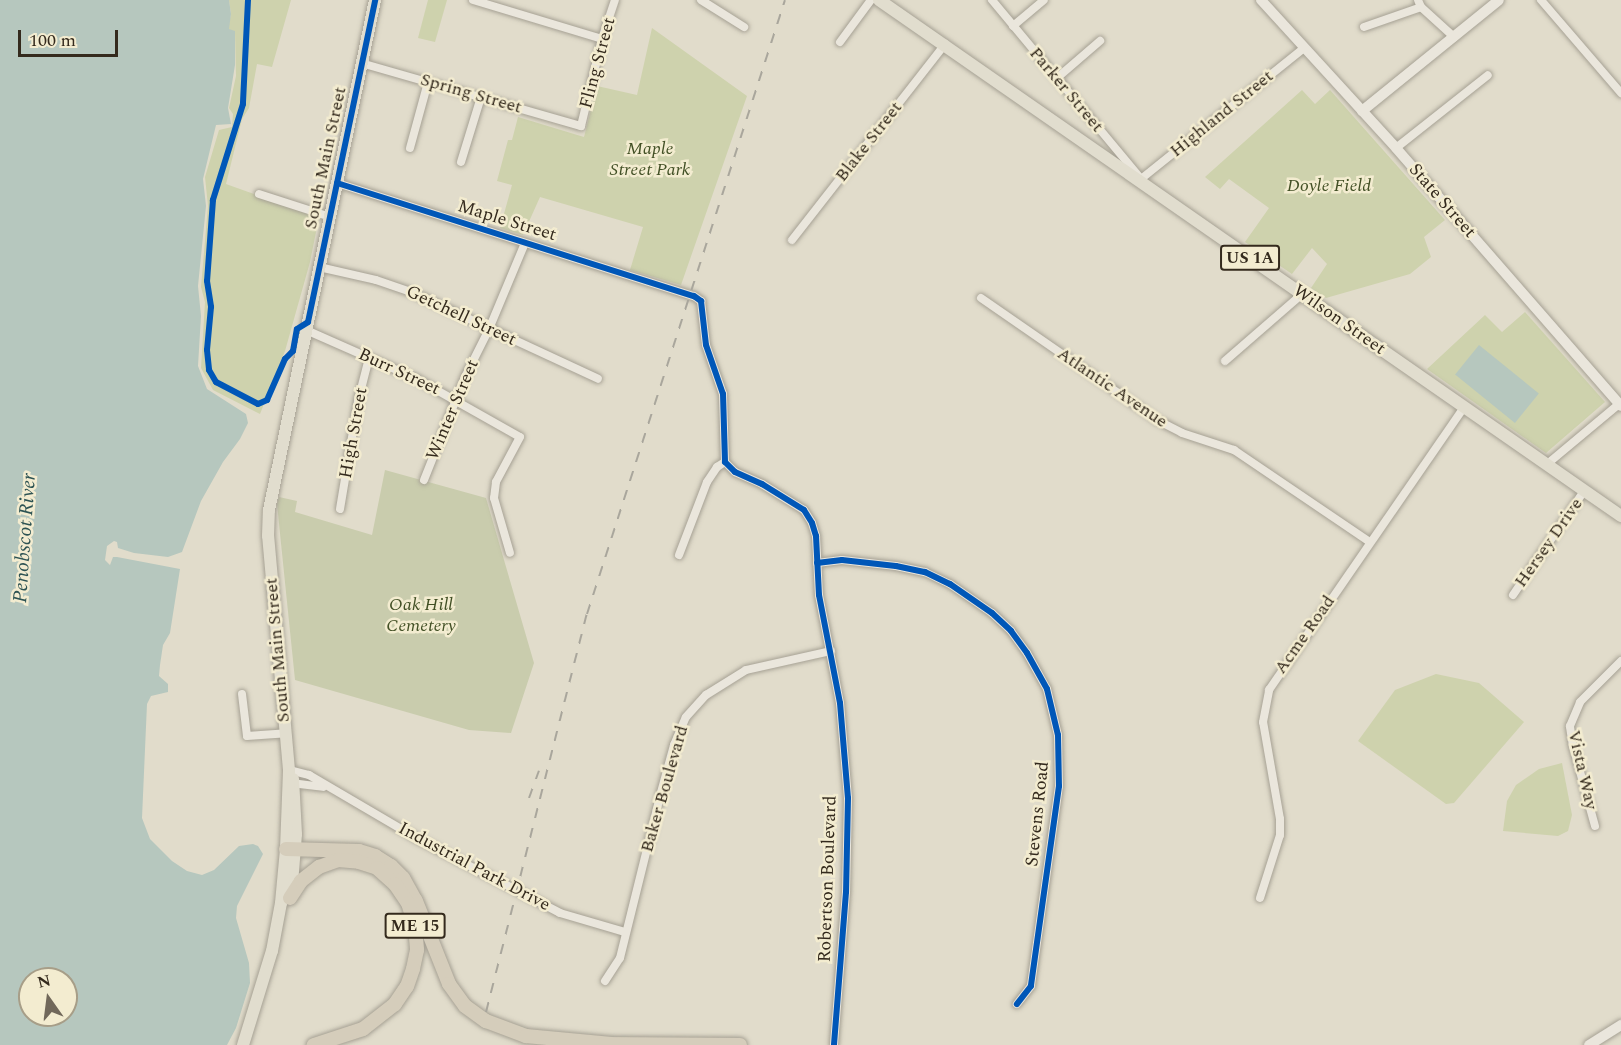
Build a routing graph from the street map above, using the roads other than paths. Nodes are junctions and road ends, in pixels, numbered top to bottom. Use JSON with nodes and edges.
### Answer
{"nodes":[{"id":1,"x":375,"y":0,"type":"edge"},
{"id":2,"x":473,"y":0,"type":"edge"},
{"id":3,"x":615,"y":0,"type":"edge"},
{"id":4,"x":701,"y":0,"type":"edge"},
{"id":5,"x":871,"y":0,"type":"edge"},
{"id":6,"x":879,"y":0,"type":"edge"},
{"id":7,"x":992,"y":0,"type":"edge"},
{"id":8,"x":1044,"y":0,"type":"edge"},
{"id":9,"x":1261,"y":0,"type":"edge"},
{"id":10,"x":1499,"y":0,"type":"edge"},
{"id":11,"x":1541,"y":0,"type":"edge"},
{"id":12,"x":1420,"y":4,"type":"edge"},
{"id":13,"x":1013,"y":26,"type":"junction"},
{"id":14,"x":744,"y":27,"type":"dead end"},
{"id":15,"x":1364,"y":27,"type":"dead end"},
{"id":16,"x":1454,"y":37,"type":"junction"},
{"id":17,"x":602,"y":39,"type":"junction"},
{"id":18,"x":1100,"y":41,"type":"dead end"},
{"id":19,"x":840,"y":42,"type":"dead end"},
{"id":20,"x":945,"y":44,"type":"junction"},
{"id":21,"x":1304,"y":48,"type":"junction"},
{"id":22,"x":361,"y":63,"type":"junction"},
{"id":23,"x":1488,"y":75,"type":"dead end"},
{"id":24,"x":1057,"y":78,"type":"junction"},
{"id":25,"x":428,"y":82,"type":"junction"},
{"id":26,"x":1621,"y":93,"type":"edge"},
{"id":27,"x":481,"y":97,"type":"junction"},
{"id":28,"x":1362,"y":111,"type":"junction"},
{"id":29,"x":581,"y":126,"type":"joint"},
{"id":30,"x":410,"y":148,"type":"dead end"},
{"id":31,"x":1396,"y":148,"type":"junction"},
{"id":32,"x":461,"y":162,"type":"dead end"},
{"id":33,"x":1141,"y":179,"type":"junction"},
{"id":34,"x":336,"y":183,"type":"junction"},
{"id":35,"x":259,"y":194,"type":"dead end"},
{"id":36,"x":330,"y":217,"type":"junction"},
{"id":37,"x":792,"y":240,"type":"dead end"},
{"id":38,"x":525,"y":243,"type":"junction"},
{"id":39,"x":319,"y":267,"type":"junction"},
{"id":40,"x":1302,"y":294,"type":"junction"},
{"id":41,"x":981,"y":298,"type":"dead end"},
{"id":42,"x":489,"y":329,"type":"junction"},
{"id":43,"x":306,"y":330,"type":"junction"},
{"id":44,"x":369,"y":358,"type":"junction"},
{"id":45,"x":1225,"y":361,"type":"dead end"},
{"id":46,"x":598,"y":379,"type":"dead end"},
{"id":47,"x":455,"y":399,"type":"junction"},
{"id":48,"x":1620,"y":405,"type":"edge"},
{"id":49,"x":1464,"y":407,"type":"junction"},
{"id":50,"x":725,"y":462,"type":"junction"},
{"id":51,"x":1545,"y":465,"type":"junction"},
{"id":52,"x":424,"y":480,"type":"dead end"},
{"id":53,"x":1584,"y":491,"type":"junction"},
{"id":54,"x":340,"y":508,"type":"dead end"},
{"id":55,"x":1621,"y":516,"type":"edge"},
{"id":56,"x":1370,"y":542,"type":"junction"},
{"id":57,"x":510,"y":553,"type":"dead end"},
{"id":58,"x":680,"y":555,"type":"dead end"},
{"id":59,"x":817,"y":563,"type":"junction"},
{"id":60,"x":1513,"y":595,"type":"dead end"},
{"id":61,"x":831,"y":651,"type":"junction"},
{"id":62,"x":1621,"y":661,"type":"edge"},
{"id":63,"x":242,"y":694,"type":"dead end"},
{"id":64,"x":286,"y":734,"type":"junction"},
{"id":65,"x":290,"y":779,"type":"junction"},
{"id":66,"x":328,"y":788,"type":"junction"},
{"id":67,"x":1595,"y":826,"type":"dead end"},
{"id":68,"x":291,"y":852,"type":"junction"},
{"id":69,"x":345,"y":859,"type":"junction"},
{"id":70,"x":290,"y":898,"type":"junction"},
{"id":71,"x":1260,"y":898,"type":"dead end"},
{"id":72,"x":626,"y":932,"type":"junction"},
{"id":73,"x":605,"y":981,"type":"dead end"},
{"id":74,"x":1017,"y":1004,"type":"dead end"},
{"id":75,"x":1621,"y":1026,"type":"edge"},
{"id":76,"x":612,"y":1044,"type":"edge"},
{"id":77,"x":243,"y":1045,"type":"edge"},
{"id":78,"x":251,"y":1045,"type":"edge"},
{"id":79,"x":314,"y":1045,"type":"edge"},
{"id":80,"x":547,"y":1045,"type":"edge"},
{"id":81,"x":740,"y":1045,"type":"edge"},
{"id":82,"x":834,"y":1045,"type":"edge"},
{"id":83,"x":1589,"y":1045,"type":"edge"}],
"edges":[{"from":1,"to":22,"type":"main road","name":"South Main Street"},
{"from":2,"to":17,"type":"street"},
{"from":3,"to":17,"type":"street","name":"Fling Street"},
{"from":4,"to":14,"type":"street"},
{"from":5,"to":19,"type":"street"},
{"from":6,"to":20,"type":"main road","name":"Wilson Street","number":"US 1A"},
{"from":7,"to":13,"type":"street","name":"Parker Street"},
{"from":8,"to":13,"type":"street"},
{"from":9,"to":21,"type":"main road","name":"State Street"},
{"from":10,"to":16,"type":"main road"},
{"from":11,"to":26,"type":"street"},
{"from":12,"to":15,"type":"street"},
{"from":12,"to":16,"type":"street"},
{"from":13,"to":24,"type":"street","name":"Parker Street"},
{"from":16,"to":28,"type":"main road"},
{"from":17,"to":29,"type":"street","name":"Fling Street"},
{"from":18,"to":24,"type":"street"},
{"from":20,"to":33,"type":"main road","name":"Wilson Street","number":"US 1A"},
{"from":20,"to":37,"type":"street","name":"Blake Street"},
{"from":21,"to":28,"type":"main road","name":"State Street"},
{"from":21,"to":33,"type":"street","name":"Highland Street"},
{"from":22,"to":25,"type":"street","name":"Spring Street"},
{"from":22,"to":34,"type":"main road","name":"South Main Street"},
{"from":23,"to":31,"type":"street"},
{"from":24,"to":33,"type":"street","name":"Parker Street"},
{"from":25,"to":27,"type":"street","name":"Spring Street"},
{"from":25,"to":30,"type":"street"},
{"from":27,"to":29,"type":"street","name":"Spring Street"},
{"from":27,"to":32,"type":"street"},
{"from":28,"to":31,"type":"main road","name":"State Street"},
{"from":31,"to":48,"type":"main road","name":"State Street"},
{"from":33,"to":40,"type":"main road","name":"Wilson Street","number":"US 1A"},
{"from":34,"to":36,"type":"main road","name":"South Main Street"},
{"from":34,"to":38,"type":"street","name":"Maple Street"},
{"from":35,"to":36,"type":"street"},
{"from":36,"to":39,"type":"main road","name":"South Main Street"},
{"from":38,"to":42,"type":"street","name":"Winter Street"},
{"from":38,"to":50,"type":"street","name":"Maple Street"},
{"from":39,"to":42,"type":"street","name":"Getchell Street"},
{"from":39,"to":43,"type":"main road","name":"South Main Street"},
{"from":40,"to":45,"type":"street"},
{"from":40,"to":49,"type":"main road","name":"Wilson Street","number":"US 1A"},
{"from":41,"to":56,"type":"street","name":"Atlantic Avenue"},
{"from":42,"to":46,"type":"street","name":"Getchell Street"},
{"from":42,"to":47,"type":"street","name":"Winter Street"},
{"from":43,"to":44,"type":"street","name":"Burr Street"},
{"from":43,"to":64,"type":"main road","name":"South Main Street"},
{"from":44,"to":47,"type":"street","name":"Burr Street"},
{"from":44,"to":54,"type":"street","name":"High Street"},
{"from":47,"to":52,"type":"street","name":"Winter Street"},
{"from":47,"to":57,"type":"street","name":"Burr Street"},
{"from":48,"to":51,"type":"street"},
{"from":49,"to":51,"type":"main road","name":"Wilson Street","number":"US 1A"},
{"from":49,"to":56,"type":"street","name":"Acme Road"},
{"from":50,"to":58,"type":"street"},
{"from":50,"to":59,"type":"street","name":"Robertson Boulevard"},
{"from":51,"to":53,"type":"main road","name":"Wilson Street","number":"US 1A"},
{"from":53,"to":55,"type":"main road","name":"Wilson Street","number":"US 1A"},
{"from":53,"to":60,"type":"street","name":"Hersey Drive"},
{"from":56,"to":71,"type":"street","name":"Acme Road"},
{"from":59,"to":61,"type":"street","name":"Robertson Boulevard"},
{"from":59,"to":74,"type":"street","name":"Stevens Road"},
{"from":61,"to":72,"type":"street","name":"Baker Boulevard"},
{"from":61,"to":82,"type":"street","name":"Robertson Boulevard"},
{"from":62,"to":67,"type":"street","name":"Vista Way"},
{"from":63,"to":64,"type":"street"},
{"from":64,"to":65,"type":"main road","name":"South Main Street"},
{"from":65,"to":66,"type":"street","name":"Industrial Park Drive"},
{"from":65,"to":66,"type":"street","name":"Industrial Park Drive"},
{"from":65,"to":68,"type":"main road","name":"South Main Street"},
{"from":66,"to":72,"type":"street","name":"Industrial Park Drive"},
{"from":68,"to":69,"type":"highway"},
{"from":68,"to":70,"type":"main road","name":"South Main Street"},
{"from":68,"to":76,"type":"highway"},
{"from":68,"to":77,"type":"main road","name":"South Main Street"},
{"from":69,"to":70,"type":"highway"},
{"from":69,"to":79,"type":"highway","number":"ME 15"},
{"from":70,"to":78,"type":"main road","name":"South Main Street"},
{"from":72,"to":73,"type":"street","name":"Baker Boulevard"},
{"from":75,"to":83,"type":"main road"},
{"from":76,"to":80,"type":"highway"},
{"from":76,"to":81,"type":"highway"}]}
